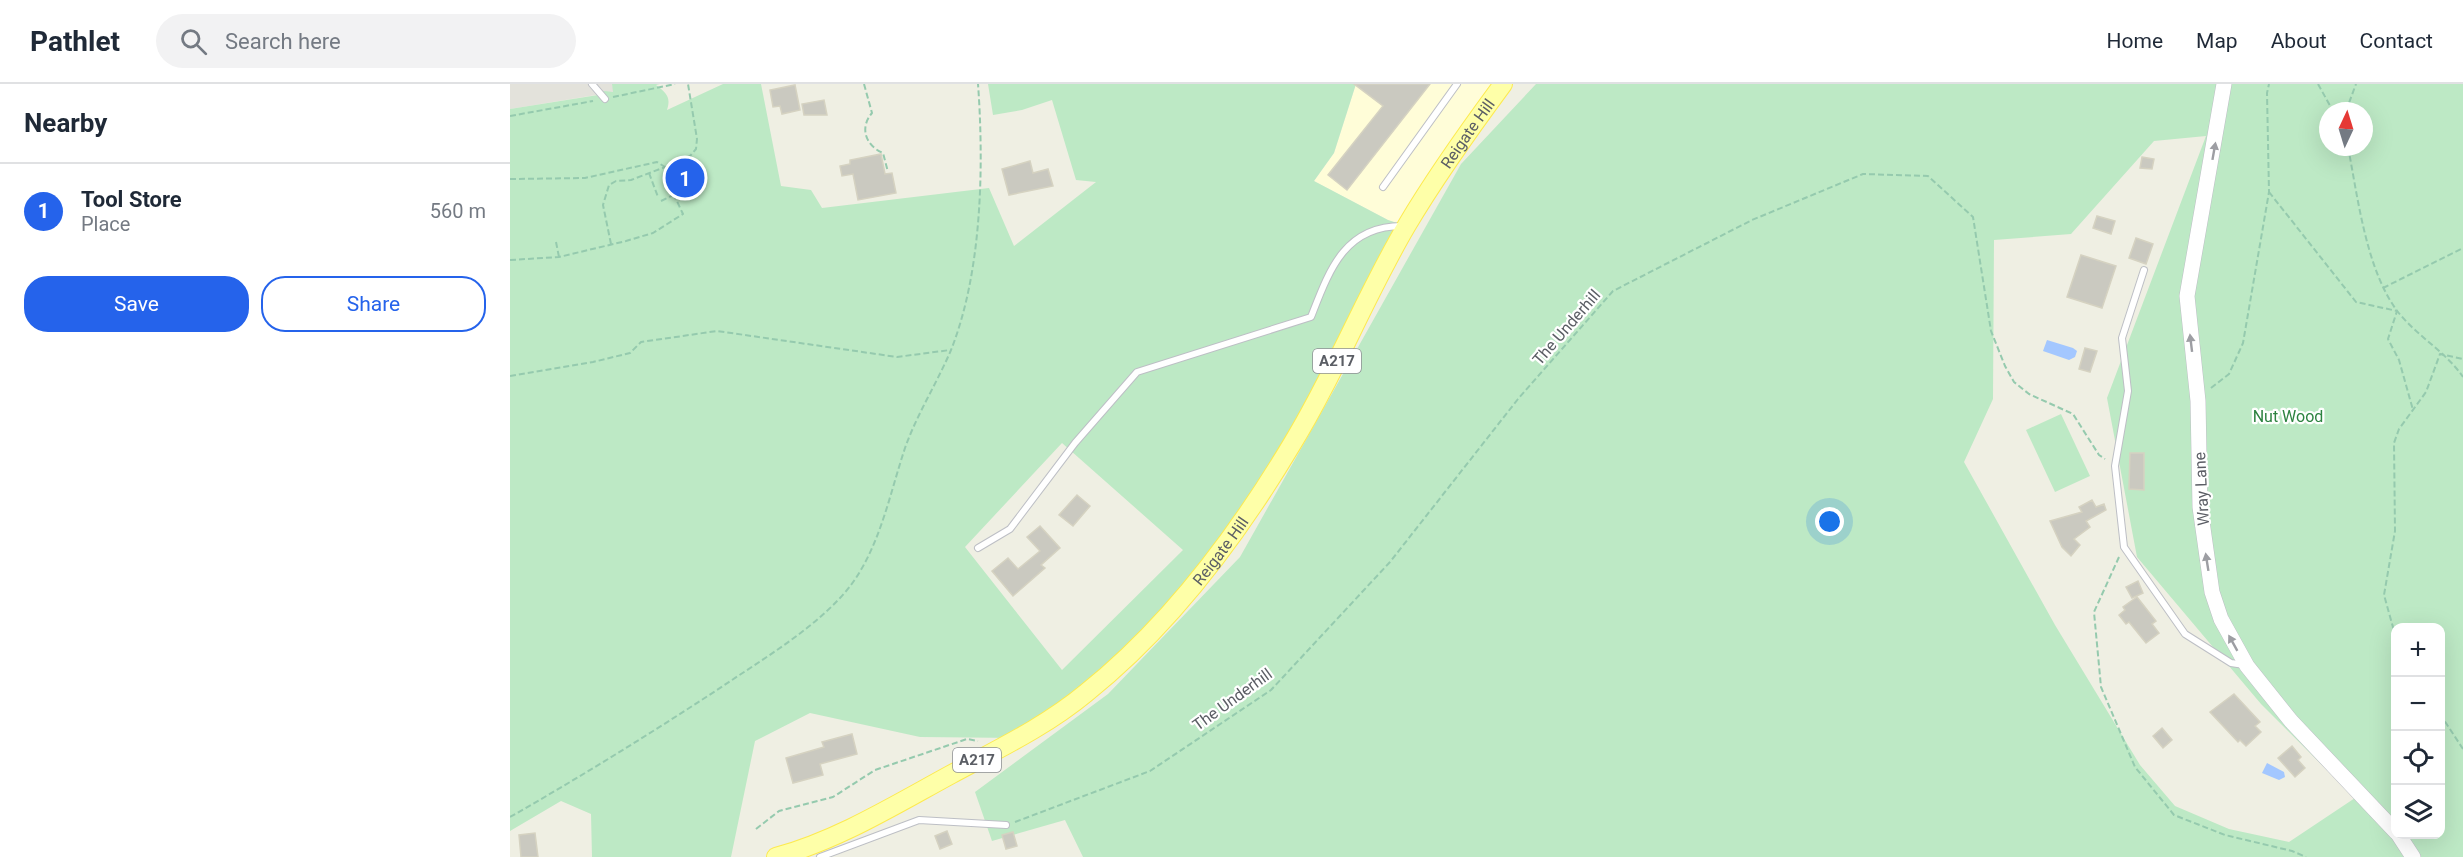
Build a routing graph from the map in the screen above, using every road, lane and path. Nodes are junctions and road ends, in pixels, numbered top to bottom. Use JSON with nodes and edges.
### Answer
{"nodes":[{"id":1,"x":592,"y":84,"type":"edge"},
{"id":2,"x":662,"y":84,"type":"edge"},
{"id":3,"x":688,"y":84,"type":"edge"},
{"id":4,"x":864,"y":84,"type":"edge"},
{"id":5,"x":978,"y":84,"type":"edge"},
{"id":6,"x":1457,"y":84,"type":"edge"},
{"id":7,"x":1503,"y":84,"type":"edge"},
{"id":8,"x":2224,"y":84,"type":"edge"},
{"id":9,"x":2269,"y":84,"type":"edge"},
{"id":10,"x":2318,"y":84,"type":"edge"},
{"id":11,"x":2356,"y":84,"type":"edge"},
{"id":12,"x":660,"y":89,"type":"dead end"},
{"id":13,"x":605,"y":99,"type":"dead end"},
{"id":14,"x":2328,"y":102,"type":"edge"},
{"id":15,"x":2349,"y":102,"type":"edge"},
{"id":16,"x":2350,"y":156,"type":"edge"},
{"id":17,"x":664,"y":167,"type":"junction"},
{"id":18,"x":888,"y":172,"type":"dead end"},
{"id":19,"x":649,"y":173,"type":"junction"},
{"id":20,"x":510,"y":179,"type":"edge"},
{"id":21,"x":1383,"y":187,"type":"dead end"},
{"id":22,"x":2270,"y":192,"type":"junction"},
{"id":23,"x":674,"y":195,"type":"junction"},
{"id":24,"x":658,"y":197,"type":"dead end"},
{"id":25,"x":661,"y":201,"type":"dead end"},
{"id":26,"x":1406,"y":226,"type":"junction"},
{"id":27,"x":556,"y":242,"type":"dead end"},
{"id":28,"x":611,"y":244,"type":"junction"},
{"id":29,"x":2463,"y":248,"type":"edge"},
{"id":30,"x":559,"y":256,"type":"junction"},
{"id":31,"x":510,"y":260,"type":"edge"},
{"id":32,"x":2144,"y":270,"type":"dead end"},
{"id":33,"x":2383,"y":288,"type":"junction"},
{"id":34,"x":2397,"y":311,"type":"junction"},
{"id":35,"x":951,"y":350,"type":"junction"},
{"id":36,"x":2440,"y":354,"type":"junction"},
{"id":37,"x":2463,"y":359,"type":"edge"},
{"id":38,"x":510,"y":376,"type":"edge"},
{"id":39,"x":2463,"y":377,"type":"edge"},
{"id":40,"x":2198,"y":401,"type":"junction"},
{"id":41,"x":2413,"y":410,"type":"junction"},
{"id":42,"x":2115,"y":466,"type":"junction"},
{"id":43,"x":2124,"y":547,"type":"junction"},
{"id":44,"x":978,"y":548,"type":"dead end"},
{"id":45,"x":2392,"y":623,"type":"edge"},
{"id":46,"x":2247,"y":666,"type":"junction"},
{"id":47,"x":2445,"y":722,"type":"edge"},
{"id":48,"x":2463,"y":749,"type":"edge"},
{"id":49,"x":992,"y":752,"type":"junction"},
{"id":50,"x":510,"y":818,"type":"edge"},
{"id":51,"x":1006,"y":825,"type":"joint"},
{"id":52,"x":2391,"y":827,"type":"edge"},
{"id":53,"x":756,"y":829,"type":"dead end"},
{"id":54,"x":2401,"y":839,"type":"edge"},
{"id":55,"x":814,"y":854,"type":"edge"},
{"id":56,"x":776,"y":857,"type":"edge"},
{"id":57,"x":2306,"y":857,"type":"edge"},
{"id":58,"x":2413,"y":857,"type":"edge"}],
"edges":[{"from":1,"to":13,"type":"lane"},
{"from":2,"to":12,"type":"path"},
{"from":3,"to":17,"type":"path"},
{"from":4,"to":18,"type":"path"},
{"from":5,"to":35,"type":"path"},
{"from":6,"to":21,"type":"lane"},
{"from":7,"to":26,"type":"main road","name":"Reigate Hill","number":"A217"},
{"from":40,"to":8,"type":"street","name":"Wray Lane","one_way":true},
{"from":9,"to":22,"type":"path"},
{"from":10,"to":14,"type":"path"},
{"from":11,"to":15,"type":"path"},
{"from":16,"to":33,"type":"path"},
{"from":17,"to":19,"type":"path"},
{"from":17,"to":20,"type":"path"},
{"from":17,"to":23,"type":"path"},
{"from":19,"to":24,"type":"path"},
{"from":19,"to":28,"type":"path"},
{"from":22,"to":34,"type":"path"},
{"from":22,"to":40,"type":"path"},
{"from":23,"to":25,"type":"path"},
{"from":23,"to":28,"type":"path"},
{"from":26,"to":44,"type":"lane"},
{"from":26,"to":49,"type":"main road","name":"Reigate Hill","number":"A217"},
{"from":27,"to":30,"type":"path"},
{"from":28,"to":30,"type":"path"},
{"from":29,"to":33,"type":"path"},
{"from":30,"to":31,"type":"path"},
{"from":32,"to":42,"type":"lane"},
{"from":33,"to":34,"type":"path"},
{"from":34,"to":36,"type":"path"},
{"from":34,"to":41,"type":"path"},
{"from":35,"to":38,"type":"path"},
{"from":35,"to":50,"type":"path"},
{"from":36,"to":37,"type":"path"},
{"from":36,"to":39,"type":"path"},
{"from":36,"to":41,"type":"path"},
{"from":46,"to":40,"type":"street","name":"Wray Lane","one_way":true},
{"from":41,"to":45,"type":"path"},
{"from":42,"to":43,"type":"lane"},
{"from":42,"to":51,"type":"path","name":"The Underhill"},
{"from":43,"to":46,"type":"lane"},
{"from":43,"to":57,"type":"path"},
{"from":46,"to":52,"type":"street","name":"Wray Lane"},
{"from":47,"to":48,"type":"path"},
{"from":49,"to":53,"type":"path"},
{"from":49,"to":55,"type":"main road","name":"Reigate Hill","number":"A217"},
{"from":51,"to":55,"type":"lane"},
{"from":54,"to":58,"type":"street","name":"Wray Lane"},
{"from":55,"to":56,"type":"main road","name":"Reigate Hill","number":"A217"}]}
